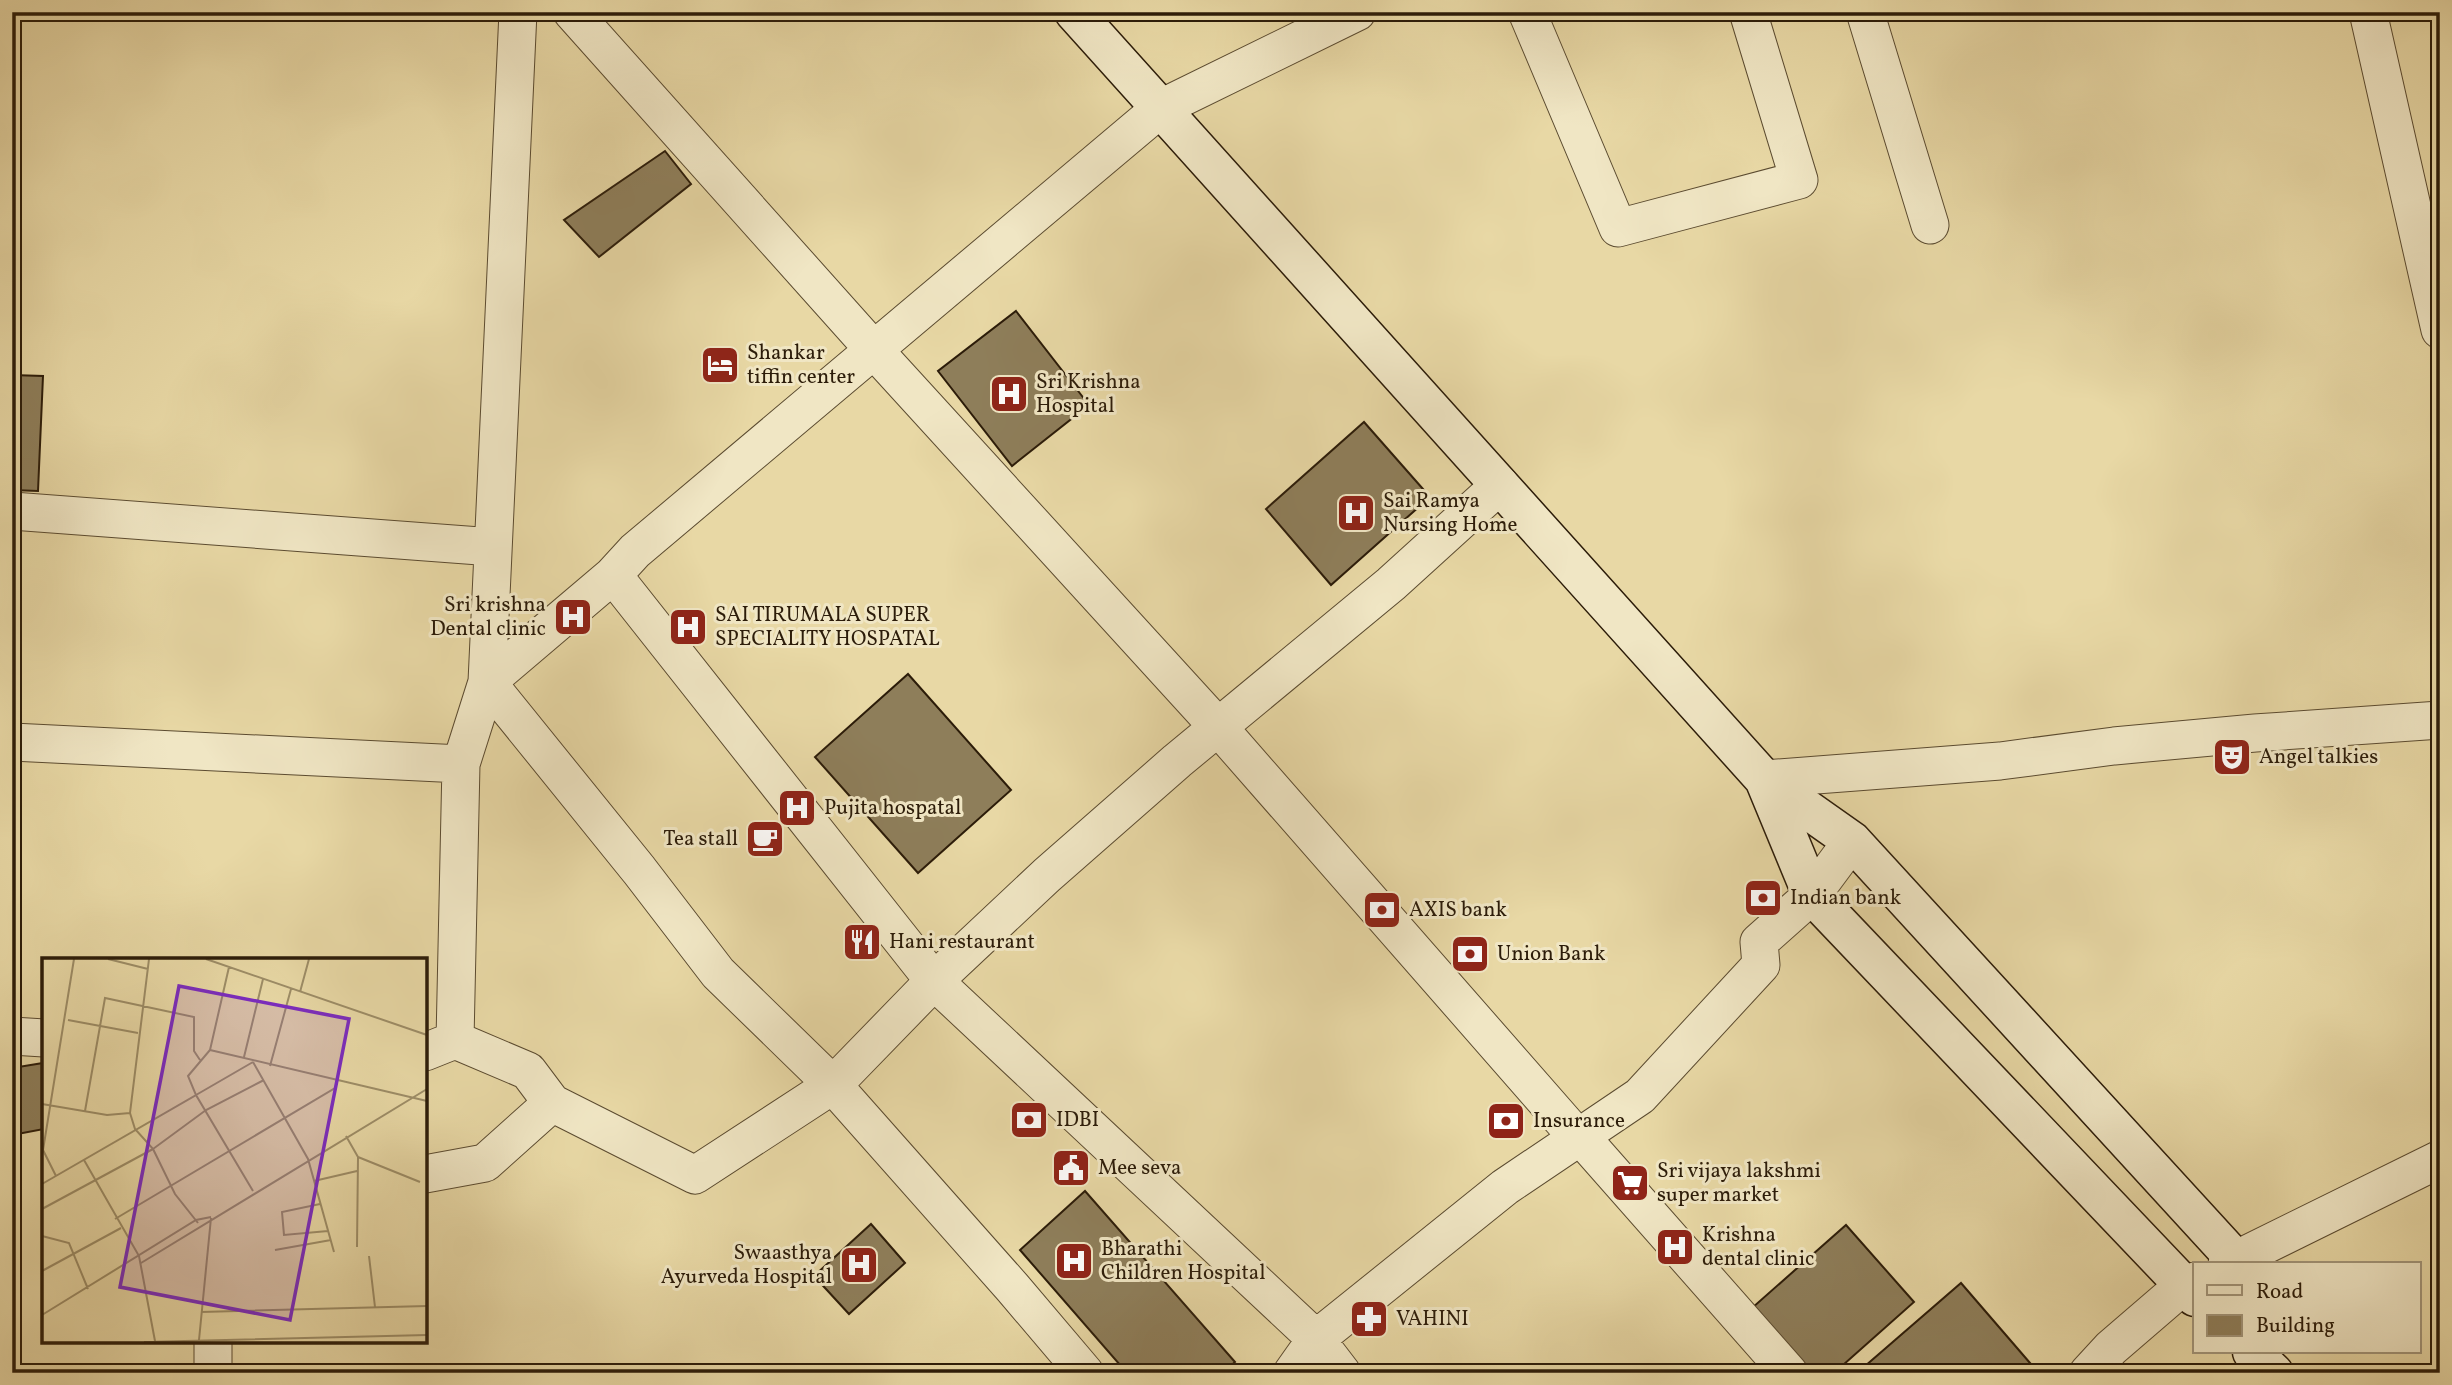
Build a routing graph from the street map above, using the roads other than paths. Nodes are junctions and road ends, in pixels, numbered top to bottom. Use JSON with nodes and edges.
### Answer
{"nodes":[{"id":1,"x":518,"y":12,"type":"edge"},
{"id":2,"x":572,"y":12,"type":"edge"},
{"id":3,"x":1074,"y":12,"type":"edge"},
{"id":4,"x":1527,"y":12,"type":"edge"},
{"id":5,"x":1748,"y":12,"type":"edge"},
{"id":6,"x":1865,"y":12,"type":"edge"},
{"id":7,"x":2368,"y":12,"type":"edge"},
{"id":8,"x":1335,"y":17,"type":"edge"},
{"id":9,"x":1160,"y":108,"type":"junction"},
{"id":10,"x":1930,"y":225,"type":"dead end"},
{"id":11,"x":2440,"y":330,"type":"edge"},
{"id":12,"x":874,"y":349,"type":"junction"},
{"id":13,"x":1500,"y":485,"type":"junction"},
{"id":14,"x":12,"y":511,"type":"edge"},
{"id":15,"x":493,"y":547,"type":"junction"},
{"id":16,"x":613,"y":575,"type":"junction"},
{"id":17,"x":487,"y":682,"type":"junction"},
{"id":18,"x":2440,"y":720,"type":"edge"},
{"id":19,"x":1219,"y":728,"type":"junction"},
{"id":20,"x":12,"y":742,"type":"edge"},
{"id":21,"x":461,"y":764,"type":"junction"},
{"id":22,"x":1764,"y":779,"type":"junction"},
{"id":23,"x":1852,"y":841,"type":"junction"},
{"id":24,"x":1812,"y":895,"type":"junction"},
{"id":25,"x":934,"y":981,"type":"junction"},
{"id":26,"x":12,"y":1036,"type":"edge"},
{"id":27,"x":42,"y":1038,"type":"edge"},
{"id":28,"x":440,"y":1046,"type":"edge"},
{"id":29,"x":833,"y":1085,"type":"junction"},
{"id":30,"x":552,"y":1102,"type":"junction"},
{"id":31,"x":1578,"y":1139,"type":"junction"},
{"id":32,"x":2440,"y":1158,"type":"edge"},
{"id":33,"x":427,"y":1174,"type":"edge"},
{"id":34,"x":2232,"y":1262,"type":"edge"},
{"id":35,"x":2191,"y":1288,"type":"edge"},
{"id":36,"x":1317,"y":1339,"type":"junction"},
{"id":37,"x":213,"y":1343,"type":"edge"},
{"id":38,"x":2254,"y":1354,"type":"edge"},
{"id":39,"x":213,"y":1373,"type":"edge"},
{"id":40,"x":1085,"y":1373,"type":"edge"},
{"id":41,"x":1292,"y":1373,"type":"edge"},
{"id":42,"x":1342,"y":1373,"type":"edge"},
{"id":43,"x":1789,"y":1373,"type":"edge"},
{"id":44,"x":2088,"y":1373,"type":"edge"},
{"id":45,"x":2274,"y":1373,"type":"edge"}],
"edges":[{"from":1,"to":15,"type":"street"},
{"from":2,"to":12,"type":"street"},
{"from":3,"to":9,"type":"main road"},
{"from":4,"to":5,"type":"street"},
{"from":6,"to":10,"type":"street"},
{"from":7,"to":11,"type":"street"},
{"from":8,"to":9,"type":"street"},
{"from":9,"to":12,"type":"street"},
{"from":9,"to":13,"type":"main road"},
{"from":12,"to":16,"type":"street"},
{"from":12,"to":19,"type":"street"},
{"from":13,"to":19,"type":"street"},
{"from":13,"to":22,"type":"main road"},
{"from":14,"to":15,"type":"street"},
{"from":15,"to":17,"type":"street"},
{"from":16,"to":17,"type":"street"},
{"from":16,"to":25,"type":"street"},
{"from":17,"to":21,"type":"street"},
{"from":17,"to":29,"type":"street"},
{"from":18,"to":22,"type":"street"},
{"from":19,"to":25,"type":"street"},
{"from":19,"to":31,"type":"street"},
{"from":20,"to":21,"type":"street"},
{"from":21,"to":28,"type":"street"},
{"from":22,"to":23,"type":"main road"},
{"from":22,"to":24,"type":"main road"},
{"from":23,"to":24,"type":"street"},
{"from":23,"to":34,"type":"main road"},
{"from":24,"to":31,"type":"street"},
{"from":24,"to":35,"type":"main road"},
{"from":25,"to":29,"type":"street"},
{"from":25,"to":36,"type":"street"},
{"from":26,"to":27,"type":"street"},
{"from":28,"to":30,"type":"street"},
{"from":29,"to":30,"type":"street"},
{"from":29,"to":40,"type":"street"},
{"from":30,"to":33,"type":"street"},
{"from":31,"to":36,"type":"street"},
{"from":31,"to":43,"type":"street"},
{"from":32,"to":34,"type":"street"},
{"from":35,"to":44,"type":"street"},
{"from":36,"to":41,"type":"street"},
{"from":36,"to":42,"type":"street"},
{"from":37,"to":39,"type":"street"},
{"from":38,"to":45,"type":"main road"}]}
